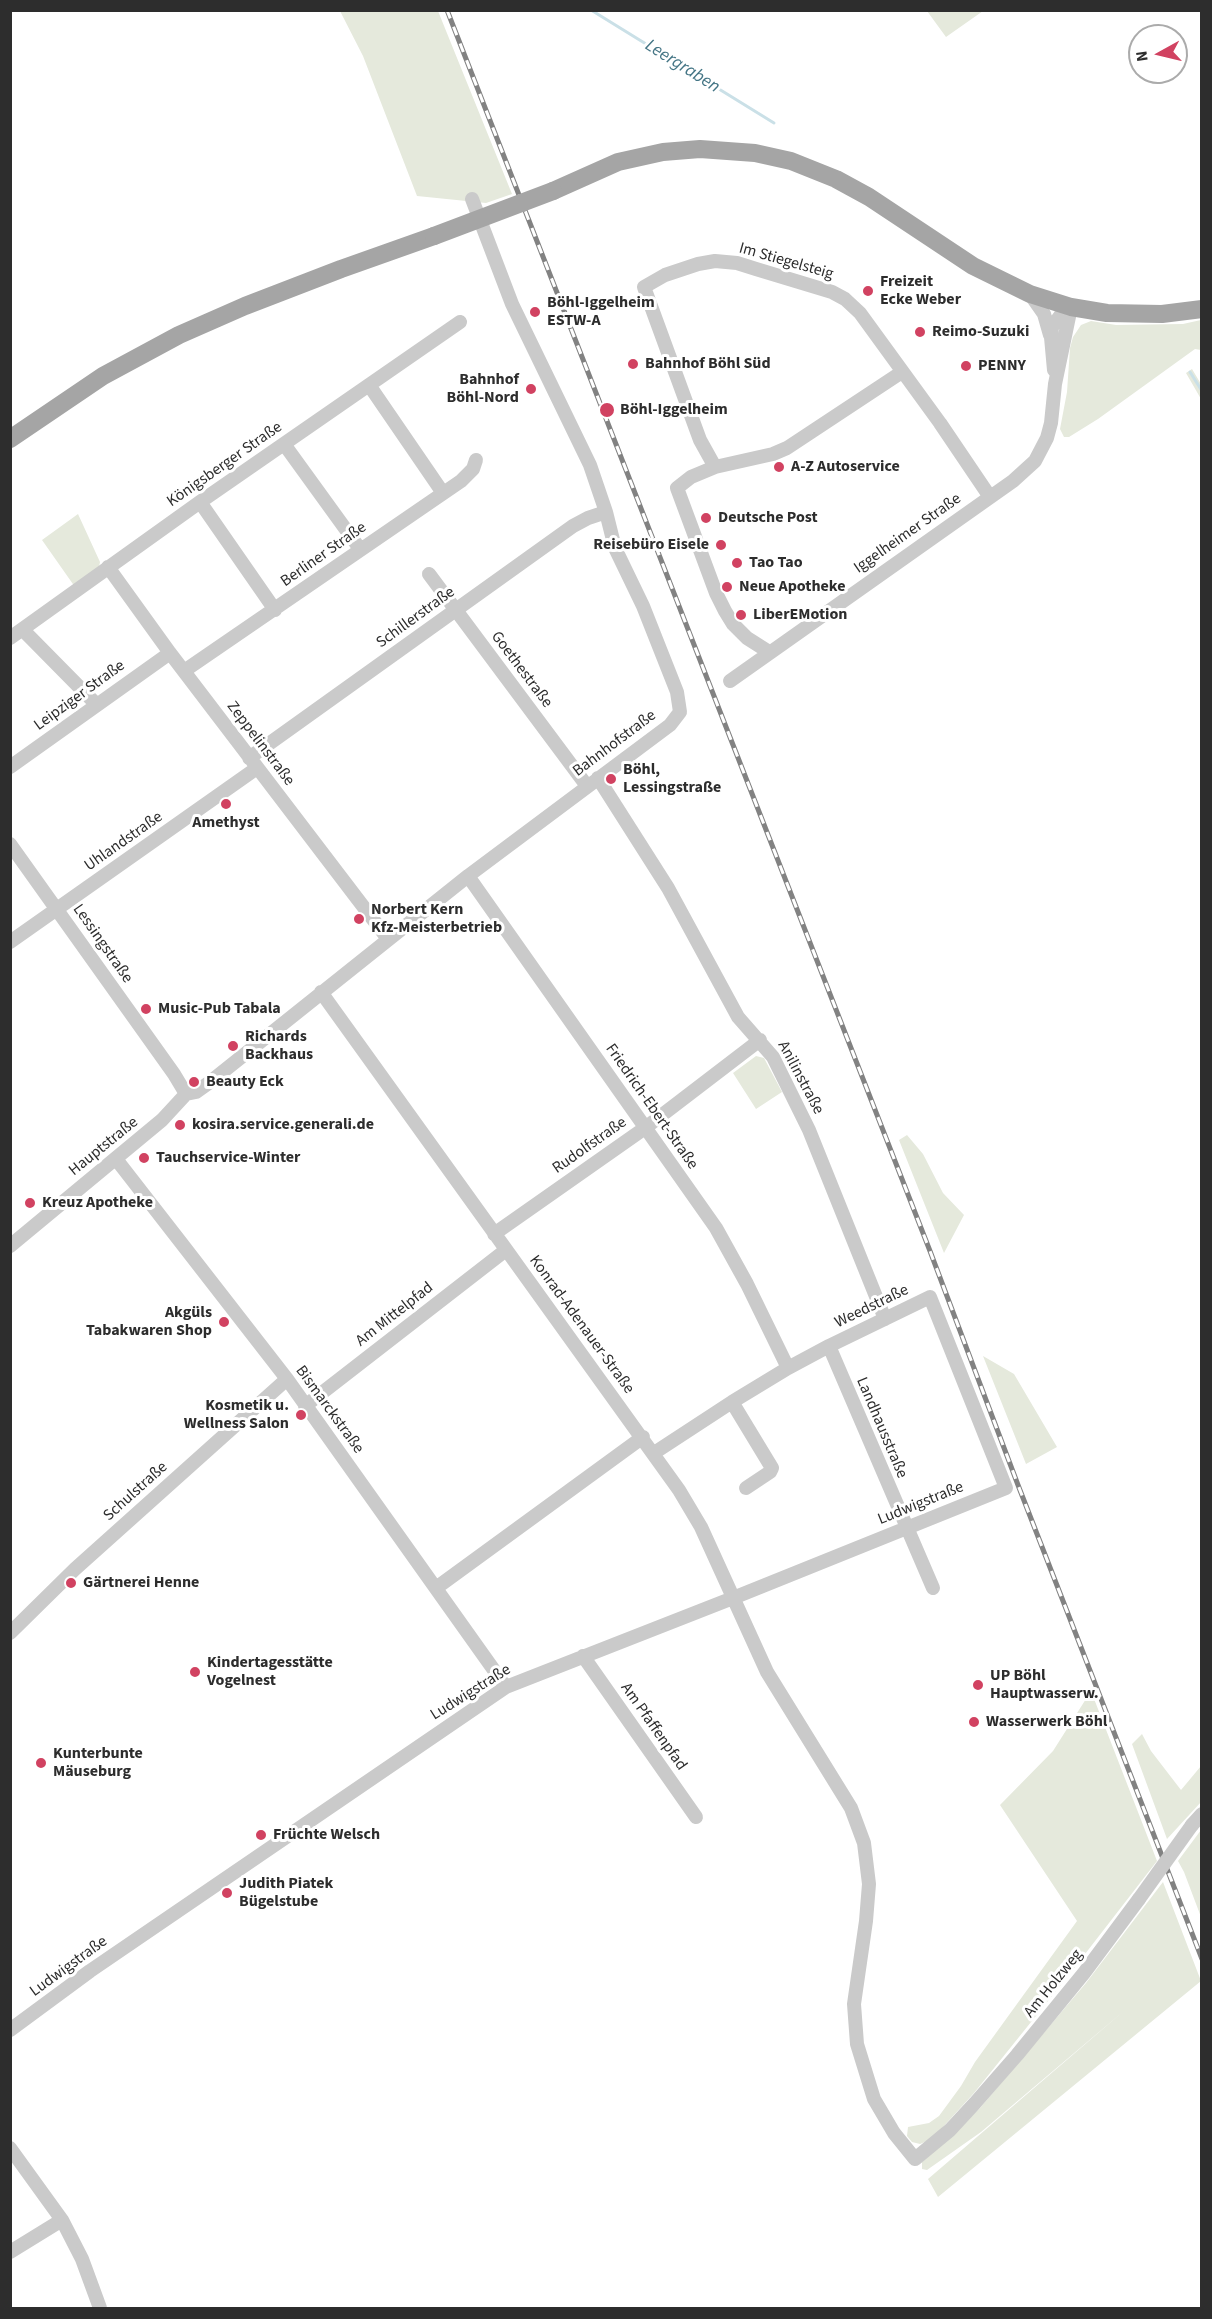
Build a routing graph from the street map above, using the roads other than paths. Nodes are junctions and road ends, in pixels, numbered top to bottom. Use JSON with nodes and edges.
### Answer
{"nodes":[{"id":1,"x":472,"y":199,"type":"dead end"},
{"id":2,"x":1030,"y":294,"type":"junction"},
{"id":3,"x":1071,"y":307,"type":"junction"},
{"id":4,"x":1202,"y":309,"type":"edge"},
{"id":5,"x":460,"y":322,"type":"dead end"},
{"id":6,"x":1051,"y":337,"type":"junction"},
{"id":7,"x":902,"y":372,"type":"junction"},
{"id":8,"x":1055,"y":384,"type":"junction"},
{"id":9,"x":369,"y":386,"type":"junction"},
{"id":10,"x":10,"y":439,"type":"edge"},
{"id":11,"x":284,"y":444,"type":"junction"},
{"id":12,"x":476,"y":460,"type":"dead end"},
{"id":13,"x":716,"y":467,"type":"junction"},
{"id":14,"x":443,"y":493,"type":"junction"},
{"id":15,"x":990,"y":497,"type":"junction"},
{"id":16,"x":200,"y":502,"type":"junction"},
{"id":17,"x":606,"y":512,"type":"junction"},
{"id":18,"x":360,"y":549,"type":"junction"},
{"id":19,"x":108,"y":567,"type":"junction"},
{"id":20,"x":429,"y":573,"type":"dead end"},
{"id":21,"x":275,"y":610,"type":"junction"},
{"id":22,"x":455,"y":611,"type":"junction"},
{"id":23,"x":23,"y":630,"type":"junction"},
{"id":24,"x":10,"y":638,"type":"edge"},
{"id":25,"x":769,"y":652,"type":"junction"},
{"id":26,"x":170,"y":653,"type":"junction"},
{"id":27,"x":184,"y":671,"type":"junction"},
{"id":28,"x":730,"y":681,"type":"dead end"},
{"id":29,"x":96,"y":704,"type":"junction"},
{"id":30,"x":253,"y":763,"type":"junction"},
{"id":31,"x":10,"y":767,"type":"edge"},
{"id":32,"x":592,"y":782,"type":"junction"},
{"id":33,"x":10,"y":844,"type":"edge"},
{"id":34,"x":468,"y":876,"type":"junction"},
{"id":35,"x":57,"y":909,"type":"junction"},
{"id":36,"x":388,"y":939,"type":"junction"},
{"id":37,"x":10,"y":942,"type":"edge"},
{"id":38,"x":321,"y":992,"type":"junction"},
{"id":39,"x":760,"y":1040,"type":"junction"},
{"id":40,"x":186,"y":1094,"type":"junction"},
{"id":41,"x":645,"y":1128,"type":"junction"},
{"id":42,"x":116,"y":1159,"type":"junction"},
{"id":43,"x":494,"y":1234,"type":"junction"},
{"id":44,"x":10,"y":1245,"type":"edge"},
{"id":45,"x":506,"y":1250,"type":"junction"},
{"id":46,"x":885,"y":1319,"type":"junction"},
{"id":47,"x":829,"y":1346,"type":"junction"},
{"id":48,"x":788,"y":1368,"type":"junction"},
{"id":49,"x":287,"y":1379,"type":"junction"},
{"id":50,"x":732,"y":1402,"type":"junction"},
{"id":51,"x":304,"y":1406,"type":"junction"},
{"id":52,"x":643,"y":1437,"type":"junction"},
{"id":53,"x":654,"y":1454,"type":"junction"},
{"id":54,"x":746,"y":1488,"type":"dead end"},
{"id":55,"x":1006,"y":1488,"type":"joint"},
{"id":56,"x":906,"y":1528,"type":"junction"},
{"id":57,"x":436,"y":1588,"type":"junction"},
{"id":58,"x":933,"y":1588,"type":"dead end"},
{"id":59,"x":733,"y":1598,"type":"junction"},
{"id":60,"x":10,"y":1633,"type":"edge"},
{"id":61,"x":583,"y":1656,"type":"junction"},
{"id":62,"x":506,"y":1687,"type":"junction"},
{"id":63,"x":696,"y":1817,"type":"dead end"},
{"id":64,"x":1197,"y":1820,"type":"edge"},
{"id":65,"x":10,"y":2030,"type":"edge"},
{"id":66,"x":10,"y":2148,"type":"edge"},
{"id":67,"x":915,"y":2160,"type":"joint"},
{"id":68,"x":62,"y":2220,"type":"junction"},
{"id":69,"x":10,"y":2252,"type":"edge"},
{"id":70,"x":100,"y":2308,"type":"edge"}],
"edges":[{"from":1,"to":17,"type":"street","name":"Bahnhofstraße"},
{"from":2,"to":3,"type":"main road"},
{"from":2,"to":6,"type":"street"},
{"from":2,"to":10,"type":"main road","bridge":true},
{"from":3,"to":4,"type":"main road"},
{"from":3,"to":6,"type":"street"},
{"from":3,"to":8,"type":"street"},
{"from":5,"to":9,"type":"street","name":"Königsberger Straße"},
{"from":6,"to":8,"type":"street"},
{"from":7,"to":13,"type":"street"},
{"from":7,"to":13,"type":"street","name":"Im Stiegelsteig"},
{"from":7,"to":15,"type":"street","name":"Im Stiegelsteig"},
{"from":8,"to":15,"type":"street","name":"Iggelheimer Straße"},
{"from":9,"to":11,"type":"street","name":"Königsberger Straße"},
{"from":9,"to":14,"type":"street"},
{"from":11,"to":16,"type":"street","name":"Königsberger Straße"},
{"from":11,"to":18,"type":"street"},
{"from":12,"to":14,"type":"street","name":"Berliner Straße"},
{"from":13,"to":25,"type":"street"},
{"from":14,"to":18,"type":"street","name":"Berliner Straße"},
{"from":15,"to":25,"type":"street","name":"Iggelheimer Straße"},
{"from":16,"to":19,"type":"street","name":"Königsberger Straße"},
{"from":16,"to":21,"type":"street"},
{"from":17,"to":22,"type":"street","name":"Schillerstraße"},
{"from":17,"to":32,"type":"street","name":"Bahnhofstraße"},
{"from":18,"to":21,"type":"street","name":"Berliner Straße"},
{"from":19,"to":23,"type":"street","name":"Königsberger Straße"},
{"from":19,"to":26,"type":"street","name":"Zeppelinstraße"},
{"from":20,"to":22,"type":"street","name":"Goethestraße"},
{"from":21,"to":27,"type":"street","name":"Berliner Straße"},
{"from":22,"to":30,"type":"street","name":"Schillerstraße"},
{"from":22,"to":32,"type":"street","name":"Goethestraße"},
{"from":23,"to":24,"type":"street","name":"Königsberger Straße"},
{"from":23,"to":29,"type":"street"},
{"from":25,"to":28,"type":"street","name":"Iggelheimer Straße"},
{"from":26,"to":27,"type":"street","name":"Zeppelinstraße"},
{"from":26,"to":29,"type":"street","name":"Leipziger Straße"},
{"from":27,"to":30,"type":"street","name":"Zeppelinstraße"},
{"from":29,"to":31,"type":"street","name":"Leipziger Straße"},
{"from":30,"to":35,"type":"street","name":"Uhlandstraße"},
{"from":30,"to":36,"type":"street","name":"Zeppelinstraße"},
{"from":32,"to":34,"type":"street","name":"Bahnhofstraße"},
{"from":32,"to":39,"type":"street","name":"Anilinstraße"},
{"from":33,"to":35,"type":"street","name":"Lessingstraße"},
{"from":34,"to":36,"type":"street","name":"Bahnhofstraße"},
{"from":34,"to":41,"type":"street","name":"Friedrich-Ebert-Straße"},
{"from":35,"to":37,"type":"street","name":"Uhlandstraße"},
{"from":35,"to":40,"type":"street","name":"Lessingstraße"},
{"from":36,"to":38,"type":"street","name":"Bahnhofstraße"},
{"from":38,"to":40,"type":"street","name":"Bahnhofstraße"},
{"from":38,"to":43,"type":"street","name":"Konrad-Adenauer-Straße"},
{"from":39,"to":41,"type":"street","name":"Rudolfstraße"},
{"from":39,"to":46,"type":"street","name":"Anilinstraße"},
{"from":40,"to":42,"type":"street","name":"Hauptstraße"},
{"from":41,"to":43,"type":"street","name":"Rudolfstraße"},
{"from":41,"to":48,"type":"street","name":"Friedrich-Ebert-Straße"},
{"from":42,"to":44,"type":"street","name":"Hauptstraße"},
{"from":42,"to":49,"type":"street","name":"Bismarckstraße"},
{"from":43,"to":45,"type":"street","name":"Konrad-Adenauer-Straße"},
{"from":45,"to":51,"type":"street","name":"Am Mittelpfad"},
{"from":45,"to":52,"type":"street","name":"Konrad-Adenauer-Straße"},
{"from":46,"to":47,"type":"street","name":"Weedstraße"},
{"from":46,"to":55,"type":"street","name":"Weedstraße"},
{"from":47,"to":48,"type":"street","name":"Weedstraße"},
{"from":47,"to":56,"type":"street","name":"Landhausstraße"},
{"from":48,"to":50,"type":"street","name":"Weedstraße"},
{"from":49,"to":51,"type":"street","name":"Bismarckstraße"},
{"from":49,"to":60,"type":"street","name":"Schulstraße"},
{"from":50,"to":53,"type":"street","name":"Weedstraße"},
{"from":50,"to":54,"type":"street"},
{"from":51,"to":57,"type":"street","name":"Bismarckstraße"},
{"from":52,"to":53,"type":"street","name":"Konrad-Adenauer-Straße"},
{"from":52,"to":57,"type":"street"},
{"from":53,"to":59,"type":"street","name":"Konrad-Adenauer-Straße"},
{"from":55,"to":56,"type":"street","name":"Ludwigstraße"},
{"from":56,"to":58,"type":"street","name":"Landhausstraße"},
{"from":56,"to":59,"type":"street","name":"Ludwigstraße"},
{"from":57,"to":62,"type":"street","name":"Bismarckstraße"},
{"from":59,"to":61,"type":"street","name":"Ludwigstraße"},
{"from":59,"to":67,"type":"street","name":"Konrad-Adenauer-Straße"},
{"from":61,"to":62,"type":"street","name":"Ludwigstraße"},
{"from":61,"to":63,"type":"street","name":"Am Pfaffenpfad"},
{"from":62,"to":65,"type":"street","name":"Ludwigstraße"},
{"from":64,"to":67,"type":"street","name":"Am Holzweg","bridge":true},
{"from":66,"to":68,"type":"street"},
{"from":68,"to":69,"type":"street"},
{"from":68,"to":70,"type":"street"}]}
